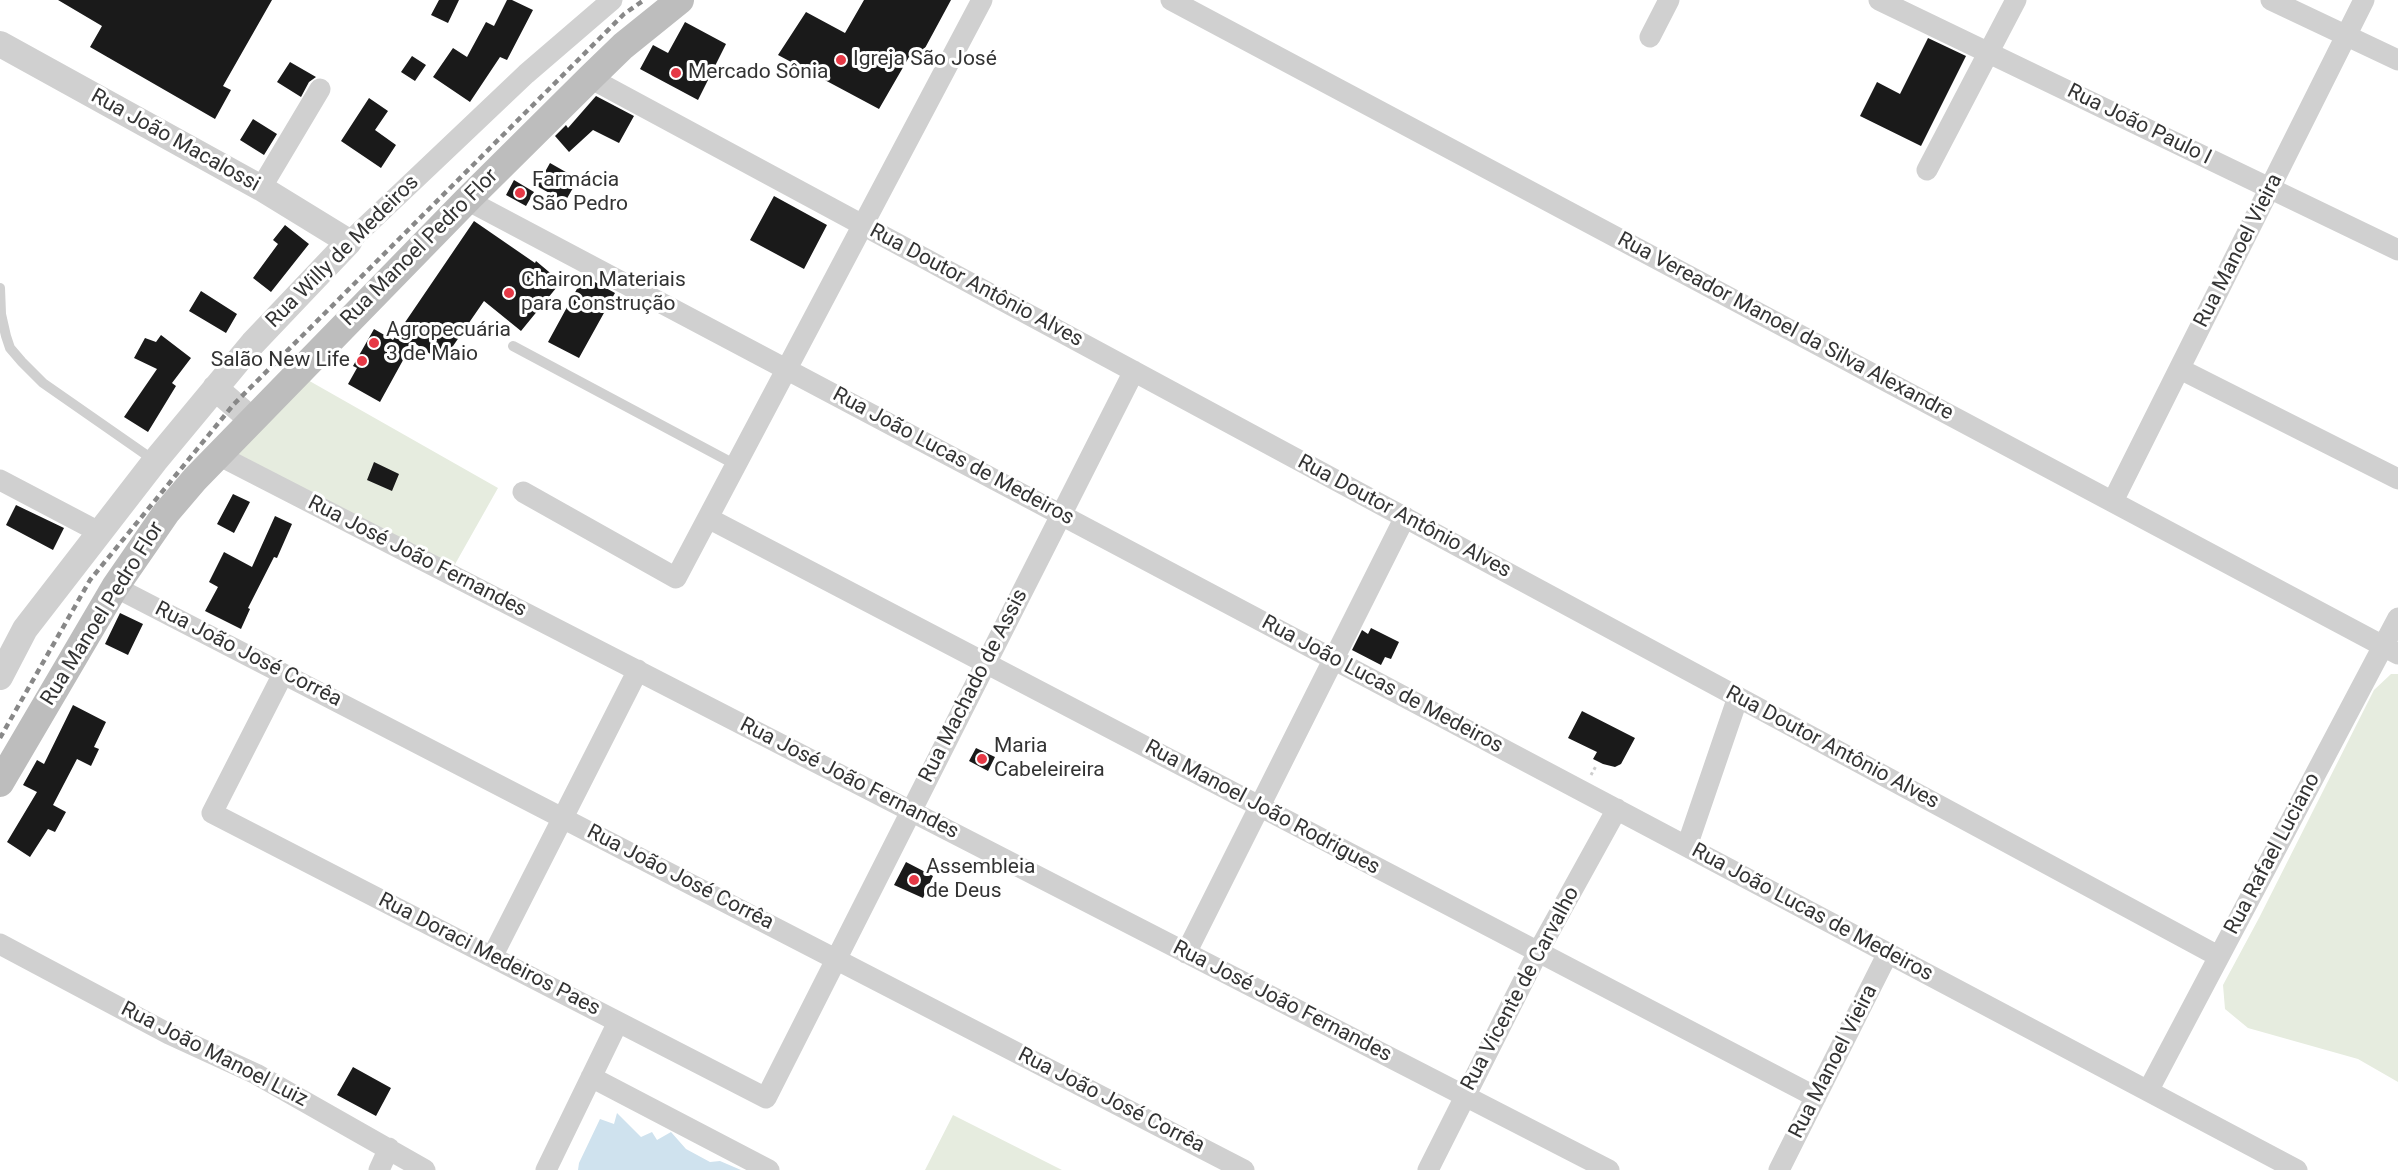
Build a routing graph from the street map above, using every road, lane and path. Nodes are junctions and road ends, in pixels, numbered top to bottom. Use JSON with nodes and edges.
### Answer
{"nodes":[{"id":1,"x":612,"y":0,"type":"edge"},
{"id":2,"x":680,"y":0,"type":"edge"},
{"id":3,"x":982,"y":0,"type":"edge"},
{"id":4,"x":1171,"y":0,"type":"edge"},
{"id":5,"x":1669,"y":0,"type":"edge"},
{"id":6,"x":1879,"y":0,"type":"edge"},
{"id":7,"x":2016,"y":0,"type":"edge"},
{"id":8,"x":2271,"y":0,"type":"edge"},
{"id":9,"x":2364,"y":0,"type":"edge"},
{"id":10,"x":2346,"y":36,"type":"junction"},
{"id":11,"x":1650,"y":37,"type":"dead end"},
{"id":12,"x":0,"y":44,"type":"edge"},
{"id":13,"x":1989,"y":53,"type":"junction"},
{"id":14,"x":2398,"y":60,"type":"edge"},
{"id":15,"x":590,"y":78,"type":"junction"},
{"id":16,"x":320,"y":89,"type":"dead end"},
{"id":17,"x":1927,"y":170,"type":"dead end"},
{"id":18,"x":261,"y":188,"type":"junction"},
{"id":19,"x":2271,"y":189,"type":"junction"},
{"id":20,"x":467,"y":200,"type":"junction"},
{"id":21,"x":863,"y":225,"type":"junction"},
{"id":22,"x":349,"y":242,"type":"junction"},
{"id":23,"x":2398,"y":250,"type":"edge"},
{"id":24,"x":0,"y":288,"type":"edge"},
{"id":25,"x":513,"y":346,"type":"dead end"},
{"id":26,"x":787,"y":369,"type":"junction"},
{"id":27,"x":2180,"y":369,"type":"junction"},
{"id":28,"x":1134,"y":371,"type":"junction"},
{"id":29,"x":215,"y":388,"type":"junction"},
{"id":30,"x":252,"y":420,"type":"junction"},
{"id":31,"x":218,"y":454,"type":"junction"},
{"id":32,"x":155,"y":461,"type":"junction"},
{"id":33,"x":736,"y":465,"type":"junction"},
{"id":34,"x":2398,"y":479,"type":"edge"},
{"id":35,"x":0,"y":480,"type":"edge"},
{"id":36,"x":523,"y":492,"type":"dead end"},
{"id":37,"x":2113,"y":501,"type":"junction"},
{"id":38,"x":1061,"y":514,"type":"junction"},
{"id":39,"x":1405,"y":517,"type":"junction"},
{"id":40,"x":708,"y":518,"type":"junction"},
{"id":41,"x":99,"y":532,"type":"junction"},
{"id":42,"x":115,"y":586,"type":"junction"},
{"id":43,"x":2398,"y":618,"type":"edge"},
{"id":44,"x":25,"y":629,"type":"junction"},
{"id":45,"x":2391,"y":650,"type":"edge"},
{"id":46,"x":0,"y":652,"type":"edge"},
{"id":47,"x":1334,"y":659,"type":"junction"},
{"id":48,"x":986,"y":663,"type":"junction"},
{"id":49,"x":638,"y":670,"type":"junction"},
{"id":50,"x":283,"y":674,"type":"junction"},
{"id":51,"x":0,"y":677,"type":"edge"},
{"id":52,"x":1738,"y":697,"type":"junction"},
{"id":53,"x":0,"y":783,"type":"edge"},
{"id":54,"x":1260,"y":807,"type":"junction"},
{"id":55,"x":1617,"y":809,"type":"junction"},
{"id":56,"x":911,"y":811,"type":"junction"},
{"id":57,"x":563,"y":818,"type":"junction"},
{"id":58,"x":1687,"y":846,"type":"junction"},
{"id":59,"x":0,"y":944,"type":"edge"},
{"id":60,"x":1538,"y":952,"type":"junction"},
{"id":61,"x":1186,"y":953,"type":"junction"},
{"id":62,"x":1888,"y":953,"type":"junction"},
{"id":63,"x":2218,"y":956,"type":"junction"},
{"id":64,"x":492,"y":957,"type":"junction"},
{"id":65,"x":836,"y":959,"type":"junction"},
{"id":66,"x":618,"y":1022,"type":"junction"},
{"id":67,"x":591,"y":1077,"type":"junction"},
{"id":68,"x":2148,"y":1091,"type":"junction"},
{"id":69,"x":1465,"y":1096,"type":"junction"},
{"id":70,"x":1816,"y":1097,"type":"junction"},
{"id":71,"x":766,"y":1098,"type":"joint"},
{"id":72,"x":389,"y":1148,"type":"junction"},
{"id":73,"x":378,"y":1170,"type":"edge"},
{"id":74,"x":425,"y":1170,"type":"edge"},
{"id":75,"x":546,"y":1170,"type":"edge"},
{"id":76,"x":769,"y":1170,"type":"edge"},
{"id":77,"x":1244,"y":1170,"type":"edge"},
{"id":78,"x":1428,"y":1170,"type":"edge"},
{"id":79,"x":1609,"y":1170,"type":"edge"},
{"id":80,"x":1779,"y":1170,"type":"edge"},
{"id":81,"x":2297,"y":1170,"type":"edge"}],
"edges":[{"from":1,"to":22,"type":"street","name":"Rua Willy de Medeiros"},
{"from":2,"to":15,"type":"main road","name":"Rua Manoel Pedro Flor"},
{"from":3,"to":21,"type":"street"},
{"from":4,"to":37,"type":"street","name":"Rua Vereador Manoel da Silva Alexandre"},
{"from":5,"to":11,"type":"street"},
{"from":6,"to":13,"type":"street","name":"Rua João Paulo I"},
{"from":7,"to":13,"type":"street"},
{"from":8,"to":10,"type":"street"},
{"from":9,"to":10,"type":"street","name":"Rua Manoel Vieira"},
{"from":10,"to":14,"type":"street"},
{"from":10,"to":19,"type":"street","name":"Rua Manoel Vieira"},
{"from":12,"to":18,"type":"street","name":"Rua João Macalossi"},
{"from":13,"to":17,"type":"street"},
{"from":13,"to":19,"type":"street","name":"Rua João Paulo I"},
{"from":15,"to":20,"type":"main road","name":"Rua Manoel Pedro Flor"},
{"from":15,"to":21,"type":"street","name":"Rua Doutor Antônio Alves"},
{"from":16,"to":18,"type":"street"},
{"from":18,"to":22,"type":"street","name":"Rua João Macalossi"},
{"from":19,"to":23,"type":"street","name":"Rua João Paulo I"},
{"from":19,"to":27,"type":"street","name":"Rua Manoel Vieira"},
{"from":20,"to":26,"type":"street","name":"Rua João Lucas de Medeiros"},
{"from":20,"to":30,"type":"main road","name":"Rua Manoel Pedro Flor"},
{"from":21,"to":26,"type":"street"},
{"from":21,"to":28,"type":"street","name":"Rua Doutor Antônio Alves"},
{"from":22,"to":29,"type":"street","name":"Rua Willy de Medeiros"},
{"from":24,"to":32,"type":"lane"},
{"from":25,"to":33,"type":"lane"},
{"from":26,"to":33,"type":"street"},
{"from":26,"to":38,"type":"street","name":"Rua João Lucas de Medeiros"},
{"from":27,"to":34,"type":"street"},
{"from":27,"to":37,"type":"street","name":"Rua Manoel Vieira"},
{"from":28,"to":38,"type":"street","name":"Rua Machado de Assis"},
{"from":28,"to":39,"type":"street","name":"Rua Doutor Antônio Alves"},
{"from":29,"to":30,"type":"street"},
{"from":29,"to":32,"type":"street","name":"Rua Willy de Medeiros"},
{"from":30,"to":31,"type":"main road","name":"Rua Manoel Pedro Flor"},
{"from":31,"to":42,"type":"main road","name":"Rua Manoel Pedro Flor"},
{"from":31,"to":49,"type":"street","name":"Rua José João Fernandes"},
{"from":32,"to":41,"type":"street","name":"Rua Willy de Medeiros"},
{"from":33,"to":40,"type":"street"},
{"from":35,"to":41,"type":"street"},
{"from":36,"to":40,"type":"street"},
{"from":37,"to":45,"type":"street","name":"Rua Vereador Manoel da Silva Alexandre"},
{"from":38,"to":47,"type":"street","name":"Rua João Lucas de Medeiros"},
{"from":38,"to":48,"type":"street","name":"Rua Machado de Assis"},
{"from":39,"to":47,"type":"street"},
{"from":39,"to":52,"type":"street","name":"Rua Doutor Antônio Alves"},
{"from":40,"to":48,"type":"street","name":"Rua Manoel João Rodrigues"},
{"from":41,"to":44,"type":"street","name":"Rua Willy de Medeiros"},
{"from":42,"to":50,"type":"street","name":"Rua João José Corrêa"},
{"from":42,"to":53,"type":"main road","name":"Rua Manoel Pedro Flor"},
{"from":43,"to":45,"type":"street","name":"Rua Rafael Luciano"},
{"from":44,"to":46,"type":"street"},
{"from":44,"to":51,"type":"street","name":"Rua Willy de Medeiros"},
{"from":45,"to":63,"type":"street","name":"Rua Rafael Luciano"},
{"from":47,"to":54,"type":"street"},
{"from":47,"to":55,"type":"street","name":"Rua João Lucas de Medeiros"},
{"from":48,"to":54,"type":"street","name":"Rua Manoel João Rodrigues"},
{"from":48,"to":56,"type":"street","name":"Rua Machado de Assis"},
{"from":49,"to":56,"type":"street","name":"Rua José João Fernandes"},
{"from":49,"to":57,"type":"street"},
{"from":50,"to":57,"type":"street","name":"Rua João José Corrêa"},
{"from":50,"to":64,"type":"street","name":"Rua Doraci Medeiros Paes"},
{"from":52,"to":58,"type":"street"},
{"from":52,"to":63,"type":"street","name":"Rua Doutor Antônio Alves"},
{"from":54,"to":60,"type":"street","name":"Rua Manoel João Rodrigues"},
{"from":54,"to":61,"type":"street"},
{"from":55,"to":58,"type":"street","name":"Rua João Lucas de Medeiros"},
{"from":55,"to":60,"type":"street","name":"Rua Vicente de Carvalho"},
{"from":56,"to":61,"type":"street","name":"Rua José João Fernandes"},
{"from":56,"to":65,"type":"street","name":"Rua Machado de Assis"},
{"from":57,"to":64,"type":"street"},
{"from":57,"to":65,"type":"street","name":"Rua João José Corrêa"},
{"from":58,"to":62,"type":"street","name":"Rua João Lucas de Medeiros"},
{"from":59,"to":72,"type":"street","name":"Rua João Manoel Luiz"},
{"from":60,"to":69,"type":"street","name":"Rua Vicente de Carvalho"},
{"from":60,"to":70,"type":"street","name":"Rua Manoel João Rodrigues"},
{"from":61,"to":69,"type":"street","name":"Rua José João Fernandes"},
{"from":62,"to":68,"type":"street","name":"Rua João Lucas de Medeiros"},
{"from":62,"to":70,"type":"street","name":"Rua Manoel Vieira"},
{"from":63,"to":68,"type":"street","name":"Rua Rafael Luciano"},
{"from":64,"to":66,"type":"street","name":"Rua Doraci Medeiros Paes"},
{"from":65,"to":71,"type":"street","name":"Rua Machado de Assis"},
{"from":65,"to":77,"type":"street","name":"Rua João José Corrêa"},
{"from":66,"to":67,"type":"street"},
{"from":66,"to":71,"type":"street","name":"Rua Doraci Medeiros Paes"},
{"from":67,"to":75,"type":"street"},
{"from":67,"to":76,"type":"street"},
{"from":68,"to":81,"type":"street","name":"Rua João Lucas de Medeiros"},
{"from":69,"to":78,"type":"street","name":"Rua Vicente de Carvalho"},
{"from":69,"to":79,"type":"street","name":"Rua José João Fernandes"},
{"from":70,"to":80,"type":"street","name":"Rua Manoel Vieira"},
{"from":72,"to":73,"type":"street"},
{"from":72,"to":74,"type":"street","name":"Rua João Manoel Luiz"}]}
